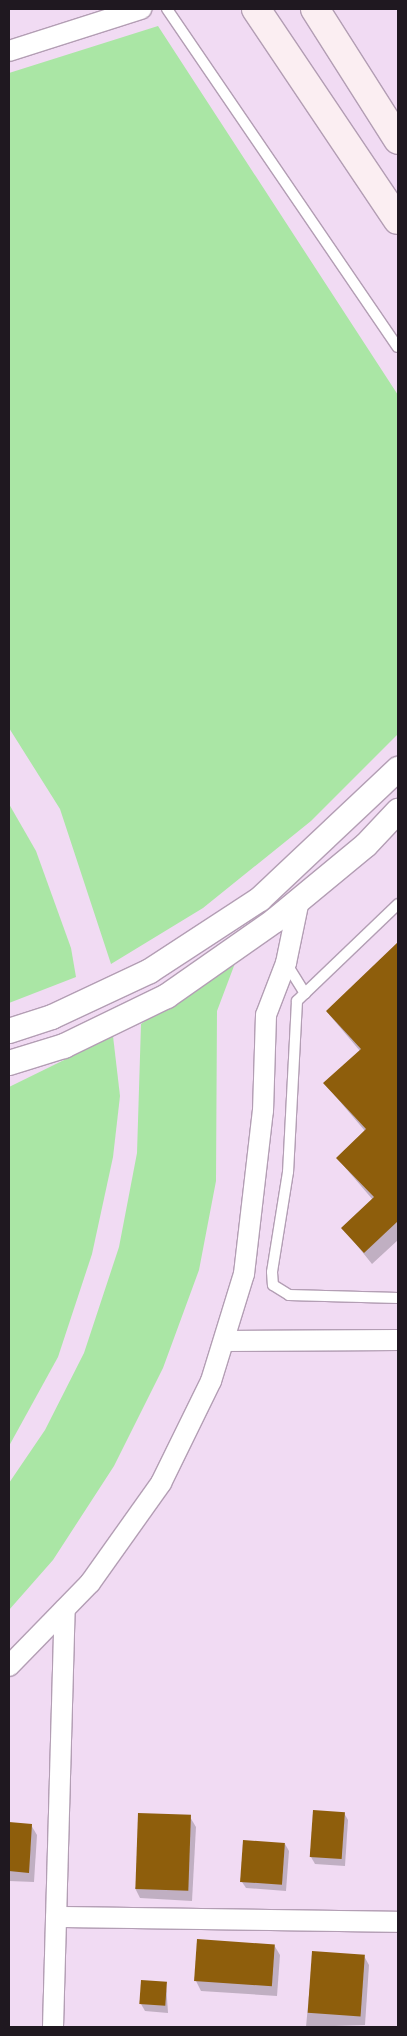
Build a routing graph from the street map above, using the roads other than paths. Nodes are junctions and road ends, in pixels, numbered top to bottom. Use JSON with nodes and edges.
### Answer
{"nodes":[{"id":1,"x":140,"y":9,"type":"edge"},
{"id":2,"x":168,"y":9,"type":"edge"},
{"id":3,"x":256,"y":9,"type":"edge"},
{"id":4,"x":315,"y":9,"type":"edge"},
{"id":5,"x":9,"y":52,"type":"edge"},
{"id":6,"x":398,"y":140,"type":"edge"},
{"id":7,"x":398,"y":220,"type":"edge"},
{"id":8,"x":398,"y":347,"type":"edge"},
{"id":9,"x":398,"y":769,"type":"edge"},
{"id":10,"x":398,"y":812,"type":"edge"},
{"id":11,"x":299,"y":900,"type":"junction"},
{"id":12,"x":398,"y":904,"type":"edge"},
{"id":13,"x":286,"y":963,"type":"junction"},
{"id":14,"x":305,"y":994,"type":"junction"},
{"id":15,"x":9,"y":1031,"type":"edge"},
{"id":16,"x":9,"y":1063,"type":"edge"},
{"id":17,"x":398,"y":1298,"type":"edge"},
{"id":18,"x":398,"y":1340,"type":"edge"},
{"id":19,"x":224,"y":1341,"type":"junction"},
{"id":20,"x":65,"y":1609,"type":"junction"},
{"id":21,"x":9,"y":1666,"type":"edge"},
{"id":22,"x":56,"y":1917,"type":"junction"},
{"id":23,"x":398,"y":1922,"type":"edge"},
{"id":24,"x":53,"y":2027,"type":"edge"}],
"edges":[{"from":1,"to":5,"type":"street"},
{"from":2,"to":8,"type":"lane"},
{"from":3,"to":7,"type":"main road"},
{"from":4,"to":6,"type":"main road"},
{"from":9,"to":15,"type":"street"},
{"from":10,"to":11,"type":"street"},
{"from":11,"to":13,"type":"street"},
{"from":11,"to":16,"type":"street"},
{"from":12,"to":14,"type":"lane"},
{"from":13,"to":14,"type":"lane"},
{"from":13,"to":19,"type":"street"},
{"from":14,"to":17,"type":"lane"},
{"from":18,"to":19,"type":"street"},
{"from":19,"to":20,"type":"street"},
{"from":20,"to":21,"type":"street"},
{"from":20,"to":22,"type":"street"},
{"from":22,"to":23,"type":"street"},
{"from":22,"to":24,"type":"street"}]}
